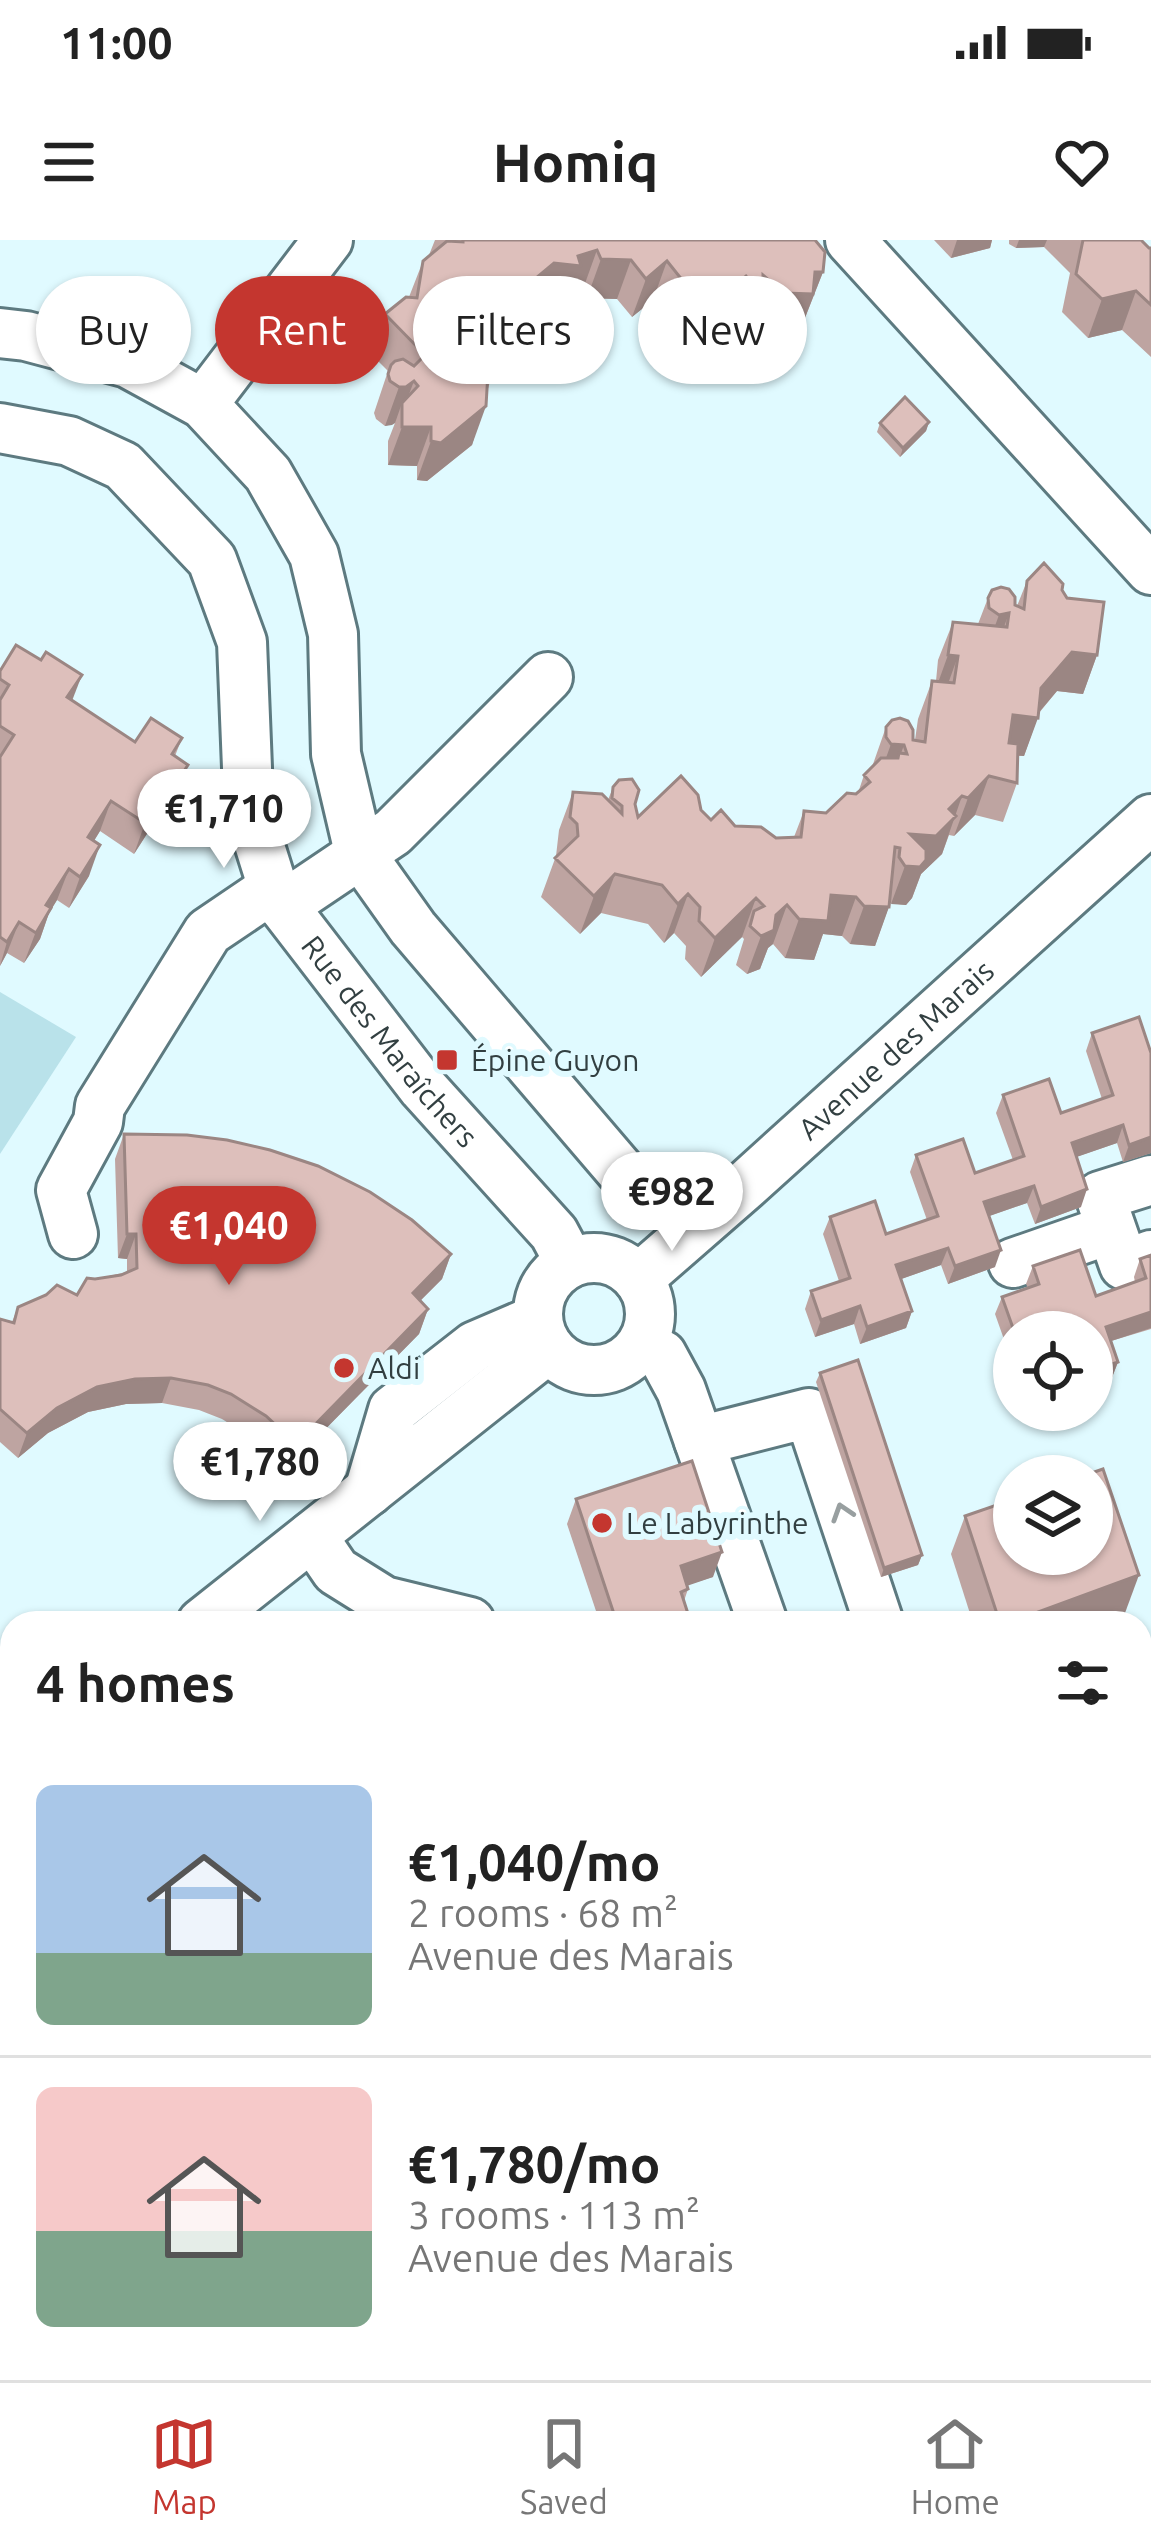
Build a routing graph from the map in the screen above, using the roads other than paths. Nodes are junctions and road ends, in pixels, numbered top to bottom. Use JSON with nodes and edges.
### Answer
{"nodes":[{"id":1,"x":328,"y":240,"type":"edge"},
{"id":2,"x":850,"y":240,"type":"edge"},
{"id":3,"x":0,"y":333,"type":"edge"},
{"id":4,"x":202,"y":404,"type":"junction"},
{"id":5,"x":0,"y":428,"type":"edge"},
{"id":6,"x":1151,"y":570,"type":"edge"},
{"id":7,"x":548,"y":677,"type":"dead end"},
{"id":8,"x":1151,"y":819,"type":"edge"},
{"id":9,"x":359,"y":852,"type":"junction"},
{"id":10,"x":278,"y":897,"type":"junction"},
{"id":11,"x":1151,"y":1180,"type":"edge"},
{"id":12,"x":631,"y":1183,"type":"dead end"},
{"id":13,"x":1111,"y":1228,"type":"junction"},
{"id":14,"x":74,"y":1234,"type":"dead end"},
{"id":15,"x":1151,"y":1255,"type":"edge"},
{"id":16,"x":570,"y":1263,"type":"junction"},
{"id":17,"x":1012,"y":1263,"type":"dead end"},
{"id":18,"x":638,"y":1279,"type":"junction"},
{"id":19,"x":543,"y":1334,"type":"junction"},
{"id":20,"x":642,"y":1344,"type":"junction"},
{"id":21,"x":699,"y":1442,"type":"junction"},
{"id":22,"x":312,"y":1536,"type":"junction"},
{"id":23,"x":235,"y":1611,"type":"edge"},
{"id":24,"x":425,"y":1611,"type":"edge"},
{"id":25,"x":760,"y":1611,"type":"edge"},
{"id":26,"x":875,"y":1611,"type":"edge"}],
"edges":[{"from":1,"to":4,"type":"street"},
{"from":2,"to":6,"type":"street"},
{"from":3,"to":4,"type":"street"},
{"from":4,"to":9,"type":"street"},
{"from":5,"to":10,"type":"street","name":"Rue des Maraîchers"},
{"from":7,"to":9,"type":"street"},
{"from":8,"to":18,"type":"street","name":"Avenue des Marais"},
{"from":9,"to":10,"type":"street"},
{"from":9,"to":12,"type":"street"},
{"from":10,"to":14,"type":"street"},
{"from":10,"to":16,"type":"street","name":"Rue des Maraîchers"},
{"from":11,"to":13,"type":"street"},
{"from":13,"to":15,"type":"street"},
{"from":13,"to":17,"type":"street"},
{"from":16,"to":18,"type":"street"},
{"from":16,"to":19,"type":"street"},
{"from":18,"to":20,"type":"street"},
{"from":19,"to":20,"type":"street"},
{"from":19,"to":22,"type":"street"},
{"from":20,"to":21,"type":"street"},
{"from":21,"to":25,"type":"street"},
{"from":26,"to":21,"type":"street","one_way":true},
{"from":22,"to":23,"type":"street"},
{"from":22,"to":24,"type":"street"}]}
